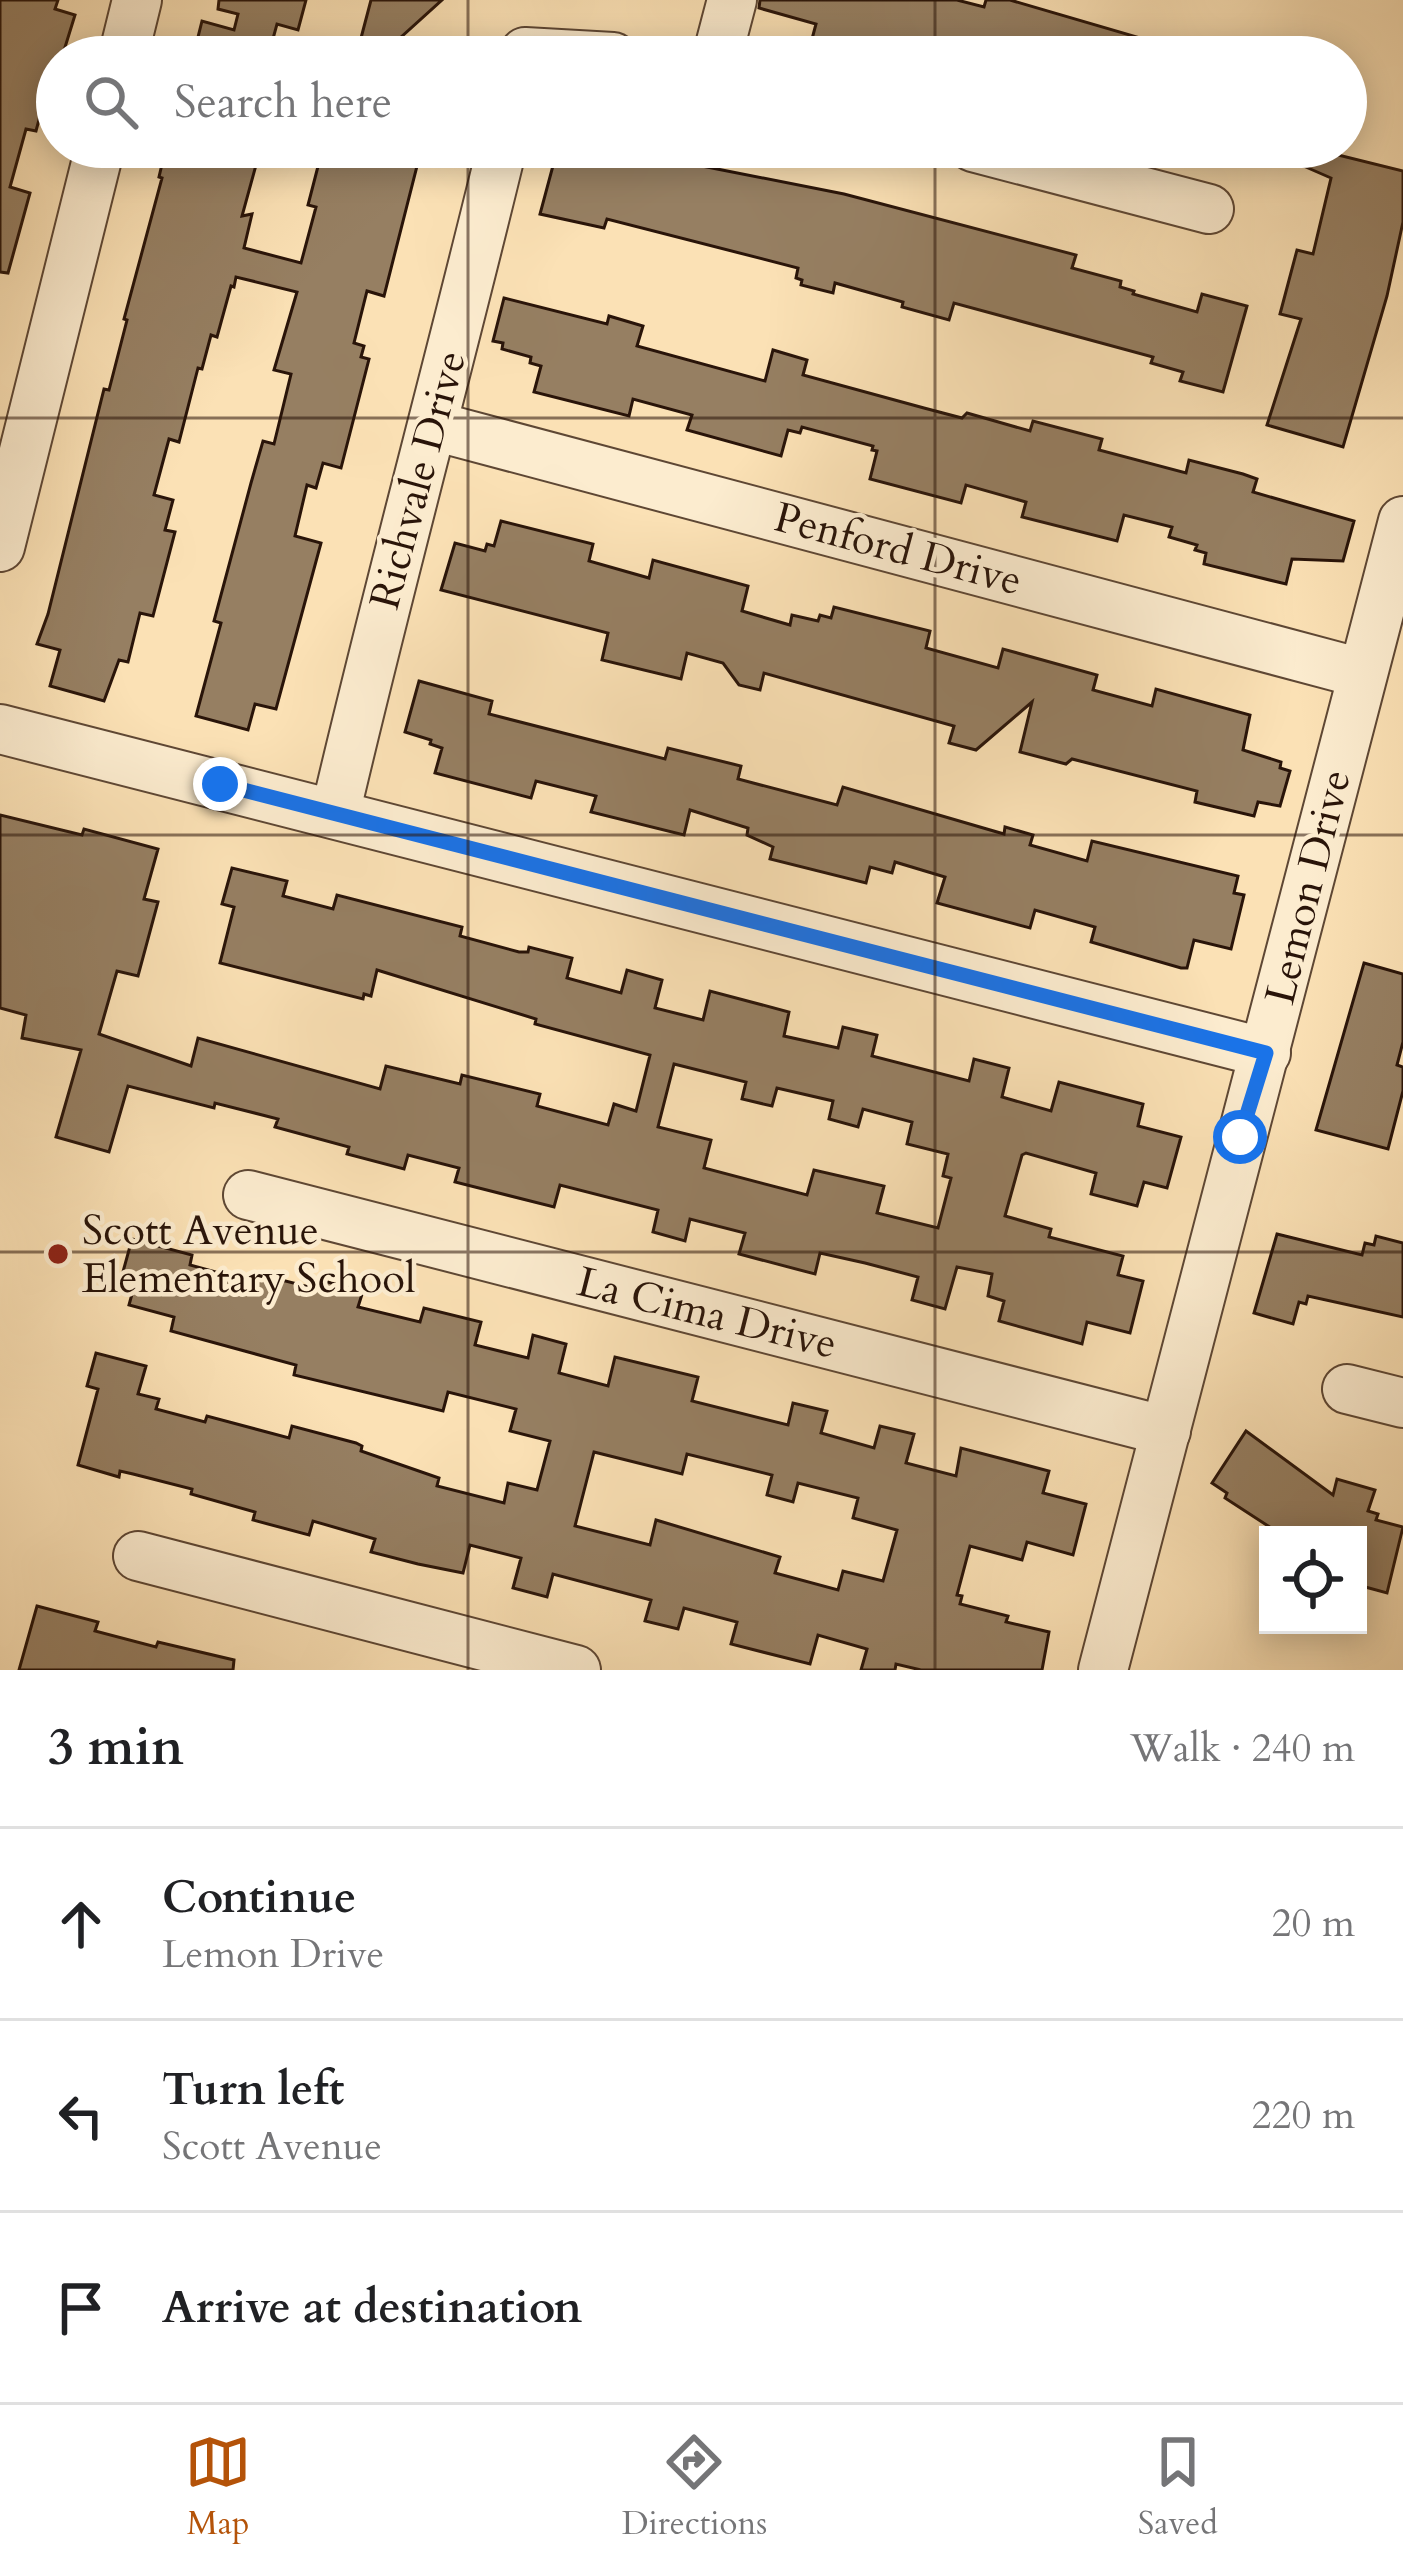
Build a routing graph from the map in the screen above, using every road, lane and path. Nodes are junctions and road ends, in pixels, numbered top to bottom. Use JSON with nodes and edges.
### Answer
{"nodes":[{"id":1,"x":137,"y":0,"type":"edge"},
{"id":2,"x":732,"y":0,"type":"edge"},
{"id":3,"x":128,"y":36,"type":"edge"},
{"id":4,"x":723,"y":36,"type":"edge"},
{"id":5,"x":95,"y":168,"type":"edge"},
{"id":6,"x":497,"y":168,"type":"edge"},
{"id":7,"x":1053,"y":168,"type":"edge"},
{"id":8,"x":1209,"y":209,"type":"dead end"},
{"id":9,"x":434,"y":426,"type":"junction"},
{"id":10,"x":1403,"y":521,"type":"edge"},
{"id":11,"x":0,"y":547,"type":"edge"},
{"id":12,"x":1361,"y":673,"type":"junction"},
{"id":13,"x":0,"y":729,"type":"edge"},
{"id":14,"x":335,"y":814,"type":"junction"},
{"id":15,"x":1266,"y":1053,"type":"junction"},
{"id":16,"x":248,"y":1195,"type":"dead end"},
{"id":17,"x":1347,"y":1389,"type":"dead end"},
{"id":18,"x":1403,"y":1403,"type":"edge"},
{"id":19,"x":1166,"y":1431,"type":"junction"},
{"id":20,"x":138,"y":1556,"type":"dead end"},
{"id":21,"x":576,"y":1670,"type":"edge"},
{"id":22,"x":1103,"y":1670,"type":"edge"}],
"edges":[{"from":1,"to":3,"type":"street"},
{"from":2,"to":4,"type":"street"},
{"from":5,"to":11,"type":"street"},
{"from":6,"to":9,"type":"street","name":"Richvale Drive"},
{"from":7,"to":8,"type":"street"},
{"from":9,"to":12,"type":"street","name":"Penford Drive"},
{"from":9,"to":14,"type":"street","name":"Richvale Drive"},
{"from":10,"to":12,"type":"street","name":"Lemon Drive"},
{"from":12,"to":15,"type":"street","name":"Lemon Drive"},
{"from":13,"to":14,"type":"street"},
{"from":14,"to":15,"type":"street"},
{"from":15,"to":19,"type":"street","name":"Lemon Drive"},
{"from":16,"to":19,"type":"street","name":"La Cima Drive"},
{"from":17,"to":18,"type":"street"},
{"from":19,"to":22,"type":"street","name":"Lemon Drive"},
{"from":20,"to":21,"type":"street"}]}
